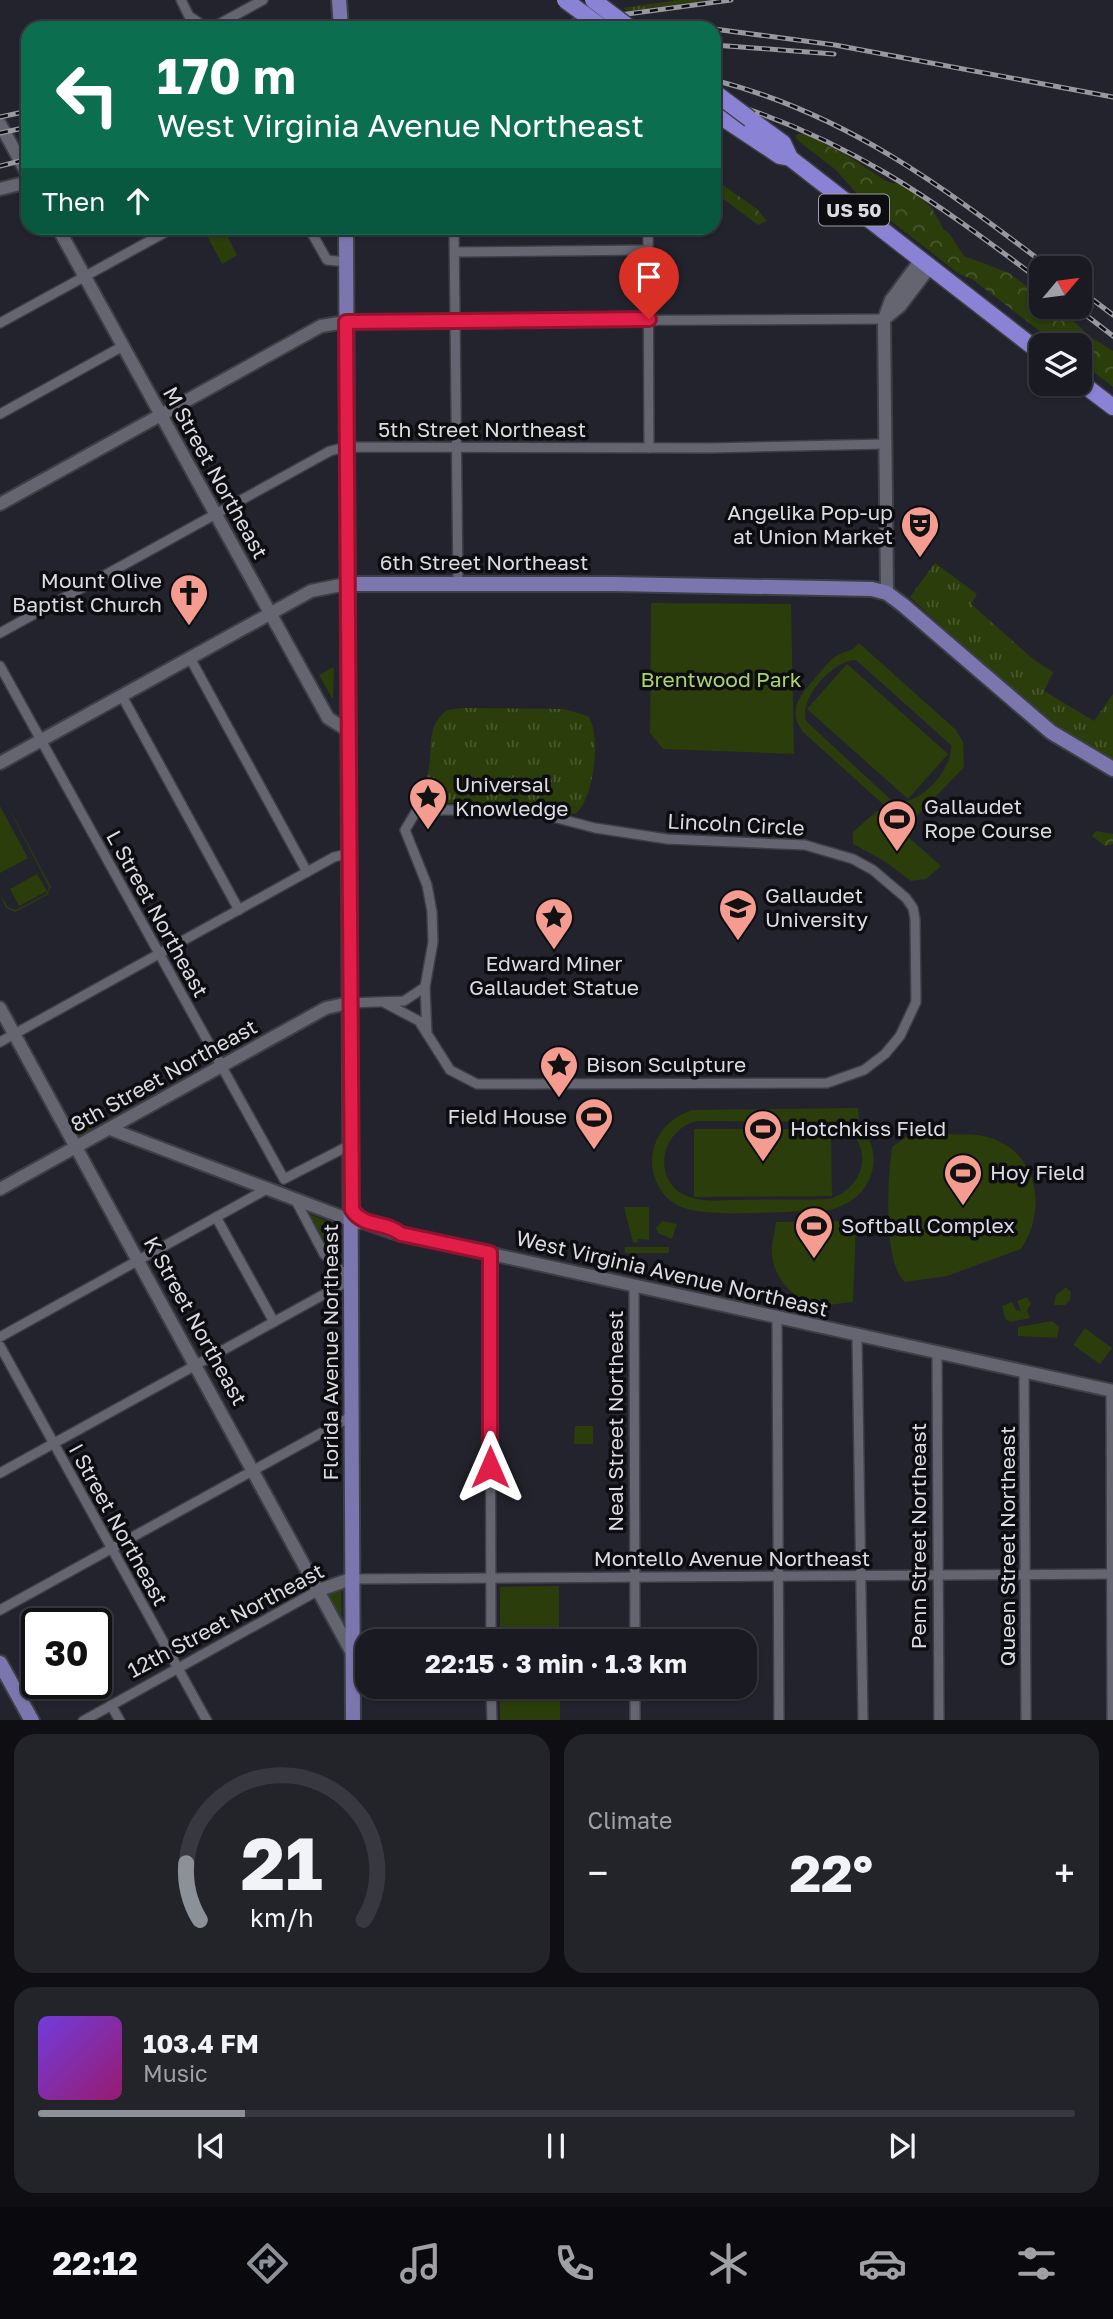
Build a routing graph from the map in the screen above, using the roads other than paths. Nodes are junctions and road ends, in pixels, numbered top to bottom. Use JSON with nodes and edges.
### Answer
{"nodes":[{"id":1,"x":181,"y":0,"type":"edge"},
{"id":2,"x":263,"y":0,"type":"edge"},
{"id":3,"x":339,"y":0,"type":"edge"},
{"id":4,"x":346,"y":0,"type":"edge"},
{"id":5,"x":565,"y":0,"type":"edge"},
{"id":6,"x":593,"y":0,"type":"edge"},
{"id":7,"x":196,"y":21,"type":"edge"},
{"id":8,"x":224,"y":21,"type":"edge"},
{"id":9,"x":342,"y":21,"type":"edge"},
{"id":10,"x":344,"y":21,"type":"edge"},
{"id":11,"x":594,"y":21,"type":"edge"},
{"id":12,"x":621,"y":21,"type":"edge"},
{"id":13,"x":721,"y":97,"type":"edge"},
{"id":14,"x":721,"y":117,"type":"edge"},
{"id":15,"x":0,"y":124,"type":"edge"},
{"id":16,"x":790,"y":158,"type":"junction"},
{"id":17,"x":21,"y":162,"type":"edge"},
{"id":18,"x":21,"y":184,"type":"edge"},
{"id":19,"x":0,"y":189,"type":"edge"},
{"id":20,"x":62,"y":235,"type":"edge"},
{"id":21,"x":160,"y":235,"type":"edge"},
{"id":22,"x":313,"y":235,"type":"edge"},
{"id":23,"x":346,"y":235,"type":"edge"},
{"id":24,"x":454,"y":235,"type":"edge"},
{"id":25,"x":648,"y":235,"type":"edge"},
{"id":26,"x":648,"y":250,"type":"junction"},
{"id":27,"x":455,"y":252,"type":"junction"},
{"id":28,"x":347,"y":262,"type":"junction"},
{"id":29,"x":925,"y":264,"type":"junction"},
{"id":30,"x":85,"y":276,"type":"junction"},
{"id":31,"x":649,"y":319,"type":"junction"},
{"id":32,"x":884,"y":319,"type":"junction"},
{"id":33,"x":455,"y":321,"type":"junction"},
{"id":34,"x":346,"y":322,"type":"junction"},
{"id":35,"x":0,"y":323,"type":"edge"},
{"id":36,"x":1029,"y":344,"type":"edge"},
{"id":37,"x":123,"y":346,"type":"junction"},
{"id":38,"x":1092,"y":391,"type":"edge"},
{"id":39,"x":1113,"y":407,"type":"edge"},
{"id":40,"x":0,"y":414,"type":"edge"},
{"id":41,"x":160,"y":415,"type":"junction"},
{"id":42,"x":885,"y":444,"type":"junction"},
{"id":43,"x":346,"y":447,"type":"junction"},
{"id":44,"x":457,"y":448,"type":"junction"},
{"id":45,"x":649,"y":449,"type":"junction"},
{"id":46,"x":0,"y":503,"type":"edge"},
{"id":47,"x":215,"y":514,"type":"junction"},
{"id":48,"x":346,"y":584,"type":"junction"},
{"id":49,"x":458,"y":584,"type":"junction"},
{"id":50,"x":887,"y":593,"type":"junction"},
{"id":51,"x":270,"y":613,"type":"junction"},
{"id":52,"x":0,"y":633,"type":"edge"},
{"id":53,"x":190,"y":658,"type":"junction"},
{"id":54,"x":0,"y":666,"type":"edge"},
{"id":55,"x":122,"y":696,"type":"junction"},
{"id":56,"x":347,"y":730,"type":"junction"},
{"id":57,"x":41,"y":740,"type":"junction"},
{"id":58,"x":0,"y":763,"type":"edge"},
{"id":59,"x":1113,"y":769,"type":"edge"},
{"id":60,"x":347,"y":855,"type":"junction"},
{"id":61,"x":307,"y":872,"type":"junction"},
{"id":62,"x":239,"y":910,"type":"junction"},
{"id":63,"x":159,"y":954,"type":"junction"},
{"id":64,"x":425,"y":987,"type":"junction"},
{"id":65,"x":349,"y":1003,"type":"junction"},
{"id":66,"x":385,"y":1003,"type":"junction"},
{"id":67,"x":0,"y":1009,"type":"edge"},
{"id":68,"x":14,"y":1034,"type":"junction"},
{"id":69,"x":427,"y":1034,"type":"junction"},
{"id":70,"x":0,"y":1042,"type":"edge"},
{"id":71,"x":221,"y":1067,"type":"junction"},
{"id":72,"x":110,"y":1129,"type":"junction"},
{"id":73,"x":352,"y":1144,"type":"junction"},
{"id":74,"x":76,"y":1147,"type":"junction"},
{"id":75,"x":0,"y":1189,"type":"edge"},
{"id":76,"x":265,"y":1189,"type":"junction"},
{"id":77,"x":296,"y":1200,"type":"junction"},
{"id":78,"x":351,"y":1215,"type":"junction"},
{"id":79,"x":216,"y":1217,"type":"junction"},
{"id":80,"x":401,"y":1234,"type":"joint"},
{"id":81,"x":490,"y":1253,"type":"junction"},
{"id":82,"x":139,"y":1260,"type":"junction"},
{"id":83,"x":351,"y":1280,"type":"junction"},
{"id":84,"x":634,"y":1285,"type":"junction"},
{"id":85,"x":776,"y":1316,"type":"junction"},
{"id":86,"x":274,"y":1322,"type":"junction"},
{"id":87,"x":857,"y":1335,"type":"junction"},
{"id":88,"x":0,"y":1337,"type":"edge"},
{"id":89,"x":0,"y":1346,"type":"edge"},
{"id":90,"x":937,"y":1352,"type":"junction"},
{"id":91,"x":196,"y":1364,"type":"junction"},
{"id":92,"x":1024,"y":1371,"type":"junction"},
{"id":93,"x":1112,"y":1391,"type":"edge"},
{"id":94,"x":352,"y":1416,"type":"junction"},
{"id":95,"x":53,"y":1443,"type":"junction"},
{"id":96,"x":254,"y":1469,"type":"junction"},
{"id":97,"x":0,"y":1473,"type":"edge"},
{"id":98,"x":1112,"y":1487,"type":"edge"},
{"id":99,"x":111,"y":1548,"type":"junction"},
{"id":100,"x":939,"y":1574,"type":"junction"},
{"id":101,"x":1112,"y":1574,"type":"edge"},
{"id":102,"x":860,"y":1575,"type":"junction"},
{"id":103,"x":1025,"y":1575,"type":"junction"},
{"id":104,"x":778,"y":1576,"type":"junction"},
{"id":105,"x":634,"y":1577,"type":"junction"},
{"id":106,"x":491,"y":1578,"type":"junction"},
{"id":107,"x":351,"y":1579,"type":"junction"},
{"id":108,"x":319,"y":1590,"type":"junction"},
{"id":109,"x":0,"y":1609,"type":"edge"},
{"id":110,"x":491,"y":1629,"type":"edge"},
{"id":111,"x":635,"y":1629,"type":"edge"},
{"id":112,"x":353,"y":1654,"type":"junction"},
{"id":113,"x":0,"y":1663,"type":"edge"},
{"id":114,"x":177,"y":1668,"type":"junction"},
{"id":115,"x":491,"y":1699,"type":"edge"},
{"id":116,"x":635,"y":1699,"type":"edge"},
{"id":117,"x":111,"y":1705,"type":"junction"},
{"id":118,"x":32,"y":1720,"type":"edge"},
{"id":119,"x":83,"y":1720,"type":"edge"},
{"id":120,"x":120,"y":1720,"type":"edge"},
{"id":121,"x":207,"y":1720,"type":"edge"},
{"id":122,"x":353,"y":1720,"type":"edge"},
{"id":123,"x":492,"y":1720,"type":"edge"},
{"id":124,"x":635,"y":1720,"type":"edge"},
{"id":125,"x":779,"y":1720,"type":"edge"},
{"id":126,"x":863,"y":1720,"type":"edge"},
{"id":127,"x":939,"y":1720,"type":"edge"},
{"id":128,"x":1026,"y":1720,"type":"edge"},
{"id":129,"x":1112,"y":1720,"type":"edge"}],
"edges":[{"from":1,"to":7,"type":"street"},
{"from":2,"to":8,"type":"street"},
{"from":3,"to":9,"type":"main road"},
{"from":4,"to":10,"type":"main road"},
{"from":5,"to":11,"type":"highway","bridge":true},
{"from":6,"to":12,"type":"highway","bridge":true},
{"from":13,"to":16,"type":"highway","number":"US 50","bridge":true},
{"from":14,"to":16,"type":"highway","number":"US 50"},
{"from":15,"to":17,"type":"street"},
{"from":16,"to":29,"type":"highway","number":"US 50"},
{"from":18,"to":19,"type":"street"},
{"from":20,"to":30,"type":"street","name":"M Street Northeast"},
{"from":21,"to":30,"type":"street"},
{"from":22,"to":28,"type":"street"},
{"from":23,"to":28,"type":"main road","name":"Florida Avenue Northeast"},
{"from":24,"to":27,"type":"street"},
{"from":25,"to":26,"type":"street"},
{"from":26,"to":27,"type":"street"},
{"from":26,"to":31,"type":"street"},
{"from":27,"to":33,"type":"street"},
{"from":28,"to":34,"type":"main road","name":"Florida Avenue Northeast"},
{"from":29,"to":32,"type":"street"},
{"from":29,"to":36,"type":"highway","number":"US 50"},
{"from":30,"to":35,"type":"street"},
{"from":30,"to":37,"type":"street","name":"M Street Northeast"},
{"from":31,"to":32,"type":"street"},
{"from":31,"to":33,"type":"street"},
{"from":31,"to":45,"type":"street"},
{"from":32,"to":42,"type":"street"},
{"from":33,"to":34,"type":"street"},
{"from":33,"to":44,"type":"street"},
{"from":34,"to":41,"type":"street"},
{"from":34,"to":43,"type":"main road","name":"Florida Avenue Northeast"},
{"from":37,"to":40,"type":"street"},
{"from":37,"to":41,"type":"street","name":"M Street Northeast"},
{"from":38,"to":39,"type":"highway"},
{"from":41,"to":46,"type":"street"},
{"from":41,"to":47,"type":"street","name":"M Street Northeast"},
{"from":42,"to":45,"type":"street","name":"5th Street Northeast"},
{"from":42,"to":50,"type":"street"},
{"from":43,"to":44,"type":"street","name":"5th Street Northeast"},
{"from":43,"to":47,"type":"street","name":"5th Street Northeast"},
{"from":43,"to":48,"type":"main road","name":"Florida Avenue Northeast"},
{"from":44,"to":45,"type":"street","name":"5th Street Northeast"},
{"from":44,"to":49,"type":"street"},
{"from":47,"to":51,"type":"street","name":"M Street Northeast"},
{"from":47,"to":52,"type":"street","name":"5th Street Northeast"},
{"from":48,"to":49,"type":"main road","name":"6th Street Northeast"},
{"from":48,"to":51,"type":"street","name":"6th Street Northeast"},
{"from":48,"to":56,"type":"main road","name":"Florida Avenue Northeast"},
{"from":49,"to":50,"type":"main road","name":"6th Street Northeast"},
{"from":50,"to":59,"type":"main road"},
{"from":51,"to":53,"type":"street","name":"6th Street Northeast"},
{"from":51,"to":56,"type":"street","name":"M Street Northeast"},
{"from":53,"to":55,"type":"street","name":"6th Street Northeast"},
{"from":53,"to":61,"type":"street"},
{"from":54,"to":57,"type":"street","name":"L Street Northeast"},
{"from":55,"to":57,"type":"street","name":"6th Street Northeast"},
{"from":55,"to":62,"type":"street"},
{"from":56,"to":60,"type":"main road","name":"Florida Avenue Northeast"},
{"from":57,"to":58,"type":"street","name":"6th Street Northeast"},
{"from":57,"to":63,"type":"street","name":"L Street Northeast"},
{"from":60,"to":61,"type":"street"},
{"from":60,"to":65,"type":"main road","name":"Florida Avenue Northeast"},
{"from":61,"to":62,"type":"street"},
{"from":62,"to":63,"type":"street"},
{"from":63,"to":68,"type":"street"},
{"from":63,"to":71,"type":"street","name":"L Street Northeast"},
{"from":64,"to":66,"type":"street"},
{"from":64,"to":69,"type":"street","name":"Lincoln Circle"},
{"from":64,"to":69,"type":"street","name":"Lincoln Circle"},
{"from":65,"to":66,"type":"street"},
{"from":65,"to":71,"type":"street","name":"8th Street Northeast"},
{"from":65,"to":73,"type":"main road","name":"Florida Avenue Northeast"},
{"from":66,"to":69,"type":"street","name":"Lincoln Circle"},
{"from":67,"to":68,"type":"street","name":"K Street Northeast"},
{"from":68,"to":70,"type":"street"},
{"from":68,"to":74,"type":"street","name":"K Street Northeast"},
{"from":71,"to":72,"type":"street","name":"8th Street Northeast"},
{"from":71,"to":73,"type":"street","name":"L Street Northeast"},
{"from":72,"to":74,"type":"street","name":"8th Street Northeast"},
{"from":72,"to":76,"type":"street"},
{"from":73,"to":78,"type":"main road","name":"Florida Avenue Northeast"},
{"from":74,"to":75,"type":"street","name":"8th Street Northeast"},
{"from":74,"to":82,"type":"street","name":"K Street Northeast"},
{"from":76,"to":77,"type":"street"},
{"from":76,"to":79,"type":"street"},
{"from":77,"to":78,"type":"street"},
{"from":77,"to":83,"type":"street"},
{"from":78,"to":80,"type":"main road"},
{"from":78,"to":83,"type":"main road","name":"Florida Avenue Northeast"},
{"from":79,"to":82,"type":"street"},
{"from":79,"to":86,"type":"street"},
{"from":80,"to":81,"type":"street","name":"West Virginia Avenue Northeast"},
{"from":81,"to":84,"type":"street","name":"West Virginia Avenue Northeast"},
{"from":81,"to":106,"type":"street"},
{"from":82,"to":88,"type":"street"},
{"from":82,"to":91,"type":"street","name":"K Street Northeast"},
{"from":83,"to":86,"type":"street"},
{"from":83,"to":94,"type":"main road","name":"Florida Avenue Northeast"},
{"from":84,"to":85,"type":"street","name":"West Virginia Avenue Northeast"},
{"from":84,"to":105,"type":"street","name":"Neal Street Northeast"},
{"from":85,"to":87,"type":"street","name":"West Virginia Avenue Northeast"},
{"from":85,"to":104,"type":"street"},
{"from":86,"to":91,"type":"street"},
{"from":87,"to":90,"type":"street","name":"West Virginia Avenue Northeast"},
{"from":87,"to":102,"type":"street"},
{"from":89,"to":95,"type":"street","name":"I Street Northeast"},
{"from":90,"to":92,"type":"street","name":"West Virginia Avenue Northeast"},
{"from":90,"to":100,"type":"street","name":"Penn Street Northeast"},
{"from":91,"to":95,"type":"street"},
{"from":91,"to":96,"type":"street","name":"K Street Northeast"},
{"from":92,"to":93,"type":"street","name":"West Virginia Avenue Northeast"},
{"from":92,"to":103,"type":"street","name":"Queen Street Northeast"},
{"from":93,"to":98,"type":"street"},
{"from":94,"to":96,"type":"street"},
{"from":94,"to":107,"type":"main road","name":"Florida Avenue Northeast"},
{"from":95,"to":97,"type":"street"},
{"from":95,"to":99,"type":"street","name":"I Street Northeast"},
{"from":96,"to":99,"type":"street"},
{"from":96,"to":108,"type":"street","name":"K Street Northeast"},
{"from":98,"to":101,"type":"street"},
{"from":99,"to":109,"type":"street"},
{"from":99,"to":114,"type":"street","name":"I Street Northeast"},
{"from":100,"to":102,"type":"street","name":"Montello Avenue Northeast"},
{"from":100,"to":103,"type":"street","name":"Montello Avenue Northeast"},
{"from":100,"to":127,"type":"street","name":"Penn Street Northeast"},
{"from":101,"to":103,"type":"street","name":"Montello Avenue Northeast"},
{"from":101,"to":129,"type":"street"},
{"from":102,"to":104,"type":"street","name":"Montello Avenue Northeast"},
{"from":102,"to":126,"type":"street"},
{"from":103,"to":128,"type":"street","name":"Queen Street Northeast"},
{"from":104,"to":105,"type":"street","name":"Montello Avenue Northeast"},
{"from":104,"to":125,"type":"street"},
{"from":105,"to":106,"type":"street","name":"Montello Avenue Northeast"},
{"from":105,"to":111,"type":"street","name":"Neal Street Northeast"},
{"from":106,"to":107,"type":"street","name":"Montello Avenue Northeast"},
{"from":106,"to":110,"type":"street"},
{"from":107,"to":108,"type":"street","name":"12th Street Northeast"},
{"from":107,"to":112,"type":"main road","name":"Florida Avenue Northeast"},
{"from":108,"to":112,"type":"street","name":"K Street Northeast"},
{"from":108,"to":114,"type":"street","name":"12th Street Northeast"},
{"from":112,"to":122,"type":"main road","name":"Florida Avenue Northeast"},
{"from":113,"to":118,"type":"main road"},
{"from":114,"to":117,"type":"street","name":"12th Street Northeast"},
{"from":114,"to":121,"type":"street","name":"I Street Northeast"},
{"from":115,"to":123,"type":"street"},
{"from":116,"to":124,"type":"street"},
{"from":117,"to":119,"type":"street","name":"12th Street Northeast"},
{"from":117,"to":120,"type":"street"}]}
